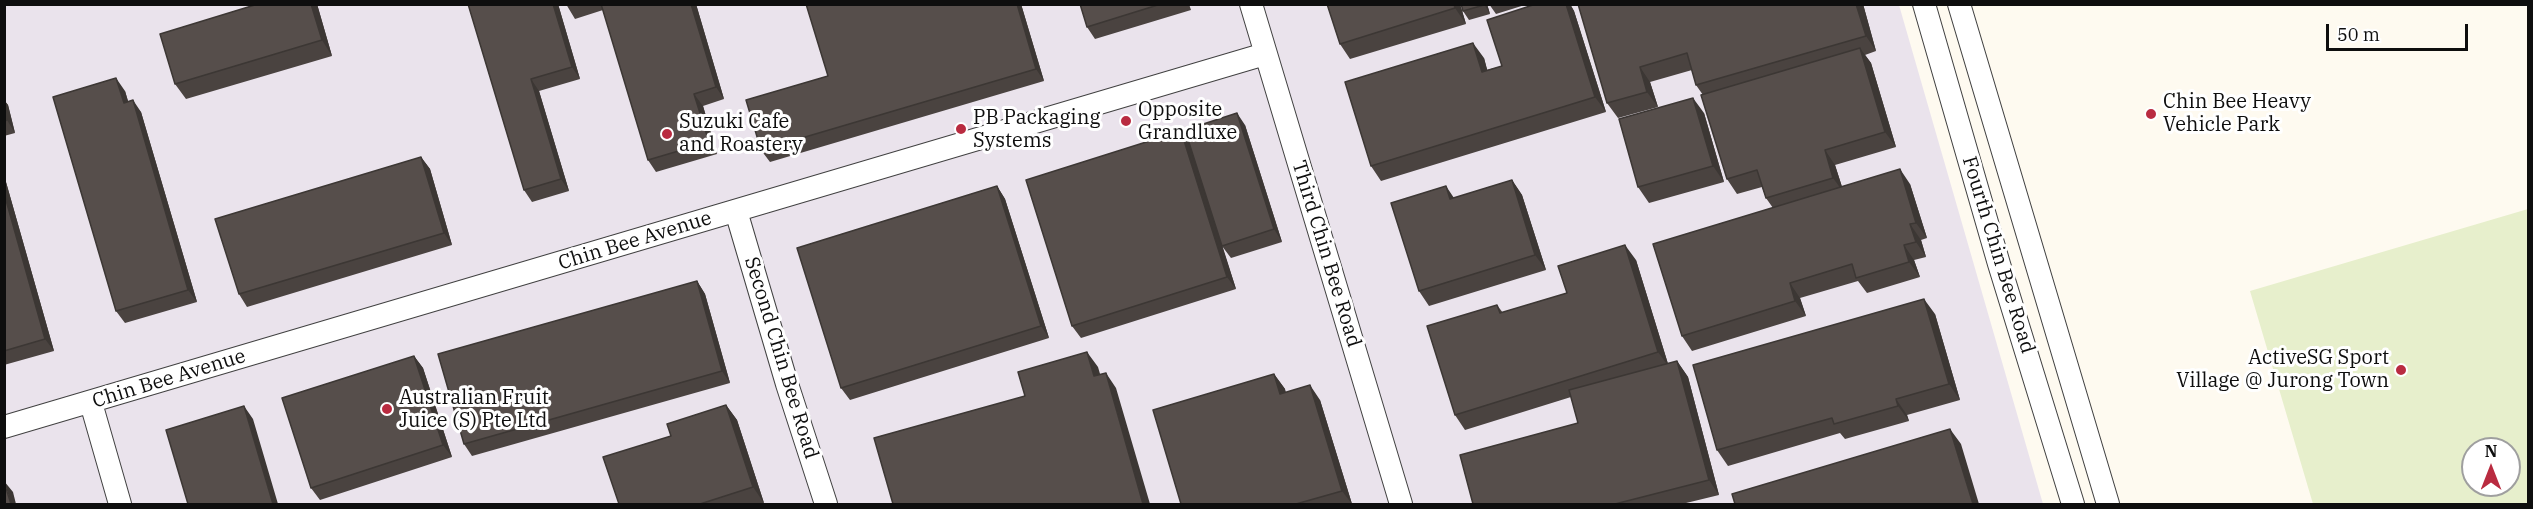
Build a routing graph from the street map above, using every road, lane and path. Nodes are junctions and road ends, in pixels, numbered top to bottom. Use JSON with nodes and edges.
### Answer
{"nodes":[{"id":1,"x":1251,"y":4,"type":"edge"},
{"id":2,"x":1924,"y":4,"type":"edge"},
{"id":3,"x":1959,"y":4,"type":"edge"},
{"id":4,"x":1265,"y":54,"type":"junction"},
{"id":5,"x":736,"y":211,"type":"junction"},
{"id":6,"x":91,"y":402,"type":"junction"},
{"id":7,"x":4,"y":427,"type":"edge"},
{"id":8,"x":120,"y":504,"type":"edge"},
{"id":9,"x":826,"y":504,"type":"edge"},
{"id":10,"x":1401,"y":504,"type":"edge"},
{"id":11,"x":2073,"y":504,"type":"edge"},
{"id":12,"x":2108,"y":504,"type":"edge"}],
"edges":[{"from":1,"to":4,"type":"street","name":"Third Chin Bee Road"},
{"from":2,"to":11,"type":"street","name":"Fourth Chin Bee Road"},
{"from":3,"to":12,"type":"street","name":"Fourth Chin Bee Road"},
{"from":4,"to":5,"type":"street","name":"Chin Bee Avenue"},
{"from":4,"to":10,"type":"street","name":"Third Chin Bee Road"},
{"from":5,"to":6,"type":"street","name":"Chin Bee Avenue"},
{"from":5,"to":9,"type":"street","name":"Second Chin Bee Road"},
{"from":6,"to":7,"type":"street","name":"Chin Bee Avenue"},
{"from":6,"to":8,"type":"street"}]}
